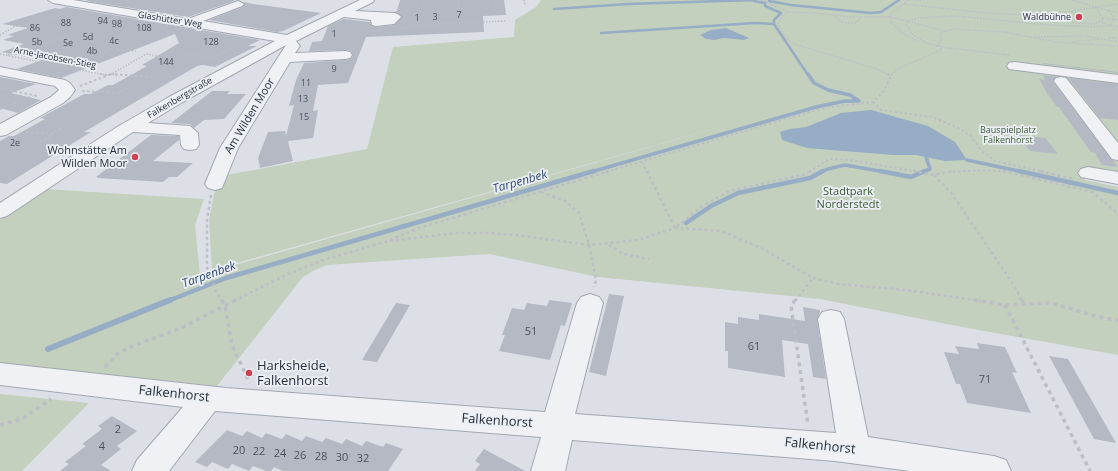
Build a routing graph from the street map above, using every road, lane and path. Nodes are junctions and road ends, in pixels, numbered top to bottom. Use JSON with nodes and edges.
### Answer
{"nodes":[{"id":1,"x":369,"y":0,"type":"edge"},
{"id":2,"x":424,"y":0,"type":"edge"},
{"id":3,"x":458,"y":0,"type":"edge"},
{"id":4,"x":488,"y":0,"type":"edge"},
{"id":5,"x":524,"y":0,"type":"edge"},
{"id":6,"x":622,"y":0,"type":"edge"},
{"id":7,"x":629,"y":0,"type":"edge"},
{"id":8,"x":761,"y":0,"type":"edge"},
{"id":9,"x":908,"y":0,"type":"edge"},
{"id":10,"x":914,"y":0,"type":"edge"},
{"id":11,"x":921,"y":0,"type":"edge"},
{"id":12,"x":1072,"y":0,"type":"edge"},
{"id":13,"x":238,"y":4,"type":"dead end"},
{"id":14,"x":904,"y":4,"type":"junction"},
{"id":15,"x":1118,"y":4,"type":"edge"},
{"id":16,"x":525,"y":5,"type":"dead end"},
{"id":17,"x":489,"y":6,"type":"dead end"},
{"id":18,"x":210,"y":7,"type":"dead end"},
{"id":19,"x":458,"y":7,"type":"dead end"},
{"id":20,"x":1097,"y":7,"type":"junction"},
{"id":21,"x":51,"y":9,"type":"edge"},
{"id":22,"x":422,"y":9,"type":"dead end"},
{"id":23,"x":1108,"y":10,"type":"junction"},
{"id":24,"x":788,"y":12,"type":"junction"},
{"id":25,"x":342,"y":13,"type":"junction"},
{"id":26,"x":1118,"y":13,"type":"edge"},
{"id":27,"x":1050,"y":14,"type":"junction"},
{"id":28,"x":835,"y":16,"type":"junction"},
{"id":29,"x":861,"y":17,"type":"junction"},
{"id":30,"x":891,"y":17,"type":"junction"},
{"id":31,"x":377,"y":18,"type":"dead end"},
{"id":32,"x":1102,"y":18,"type":"junction"},
{"id":33,"x":1114,"y":19,"type":"junction"},
{"id":34,"x":173,"y":20,"type":"junction"},
{"id":35,"x":1118,"y":20,"type":"edge"},
{"id":36,"x":506,"y":21,"type":"dead end"},
{"id":37,"x":907,"y":21,"type":"junction"},
{"id":38,"x":1099,"y":22,"type":"junction"},
{"id":39,"x":189,"y":23,"type":"junction"},
{"id":40,"x":437,"y":24,"type":"junction"},
{"id":41,"x":1111,"y":25,"type":"junction"},
{"id":42,"x":1118,"y":27,"type":"edge"},
{"id":43,"x":945,"y":31,"type":"junction"},
{"id":44,"x":0,"y":35,"type":"edge"},
{"id":45,"x":1034,"y":37,"type":"junction"},
{"id":46,"x":60,"y":38,"type":"dead end"},
{"id":47,"x":1103,"y":38,"type":"junction"},
{"id":48,"x":1118,"y":38,"type":"edge"},
{"id":49,"x":288,"y":39,"type":"junction"},
{"id":50,"x":52,"y":41,"type":"junction"},
{"id":51,"x":82,"y":41,"type":"dead end"},
{"id":52,"x":1118,"y":42,"type":"edge"},
{"id":53,"x":926,"y":43,"type":"junction"},
{"id":54,"x":1068,"y":43,"type":"junction"},
{"id":55,"x":938,"y":46,"type":"junction"},
{"id":56,"x":1118,"y":46,"type":"edge"},
{"id":57,"x":114,"y":47,"type":"dead end"},
{"id":58,"x":942,"y":47,"type":"junction"},
{"id":59,"x":945,"y":47,"type":"dead end"},
{"id":60,"x":233,"y":48,"type":"dead end"},
{"id":61,"x":107,"y":50,"type":"junction"},
{"id":62,"x":136,"y":51,"type":"dead end"},
{"id":63,"x":0,"y":54,"type":"edge"},
{"id":64,"x":345,"y":55,"type":"dead end"},
{"id":65,"x":287,"y":58,"type":"junction"},
{"id":66,"x":2,"y":66,"type":"edge"},
{"id":67,"x":1014,"y":66,"type":"dead end"},
{"id":68,"x":62,"y":67,"type":"junction"},
{"id":69,"x":108,"y":75,"type":"junction"},
{"id":70,"x":890,"y":75,"type":"junction"},
{"id":71,"x":154,"y":77,"type":"dead end"},
{"id":72,"x":1118,"y":79,"type":"edge"},
{"id":73,"x":130,"y":86,"type":"dead end"},
{"id":74,"x":0,"y":88,"type":"edge"},
{"id":75,"x":64,"y":93,"type":"junction"},
{"id":76,"x":1118,"y":93,"type":"edge"},
{"id":77,"x":34,"y":96,"type":"junction"},
{"id":78,"x":873,"y":102,"type":"junction"},
{"id":79,"x":0,"y":109,"type":"edge"},
{"id":80,"x":131,"y":127,"type":"junction"},
{"id":81,"x":61,"y":128,"type":"dead end"},
{"id":82,"x":1,"y":131,"type":"edge"},
{"id":83,"x":50,"y":134,"type":"junction"},
{"id":84,"x":39,"y":142,"type":"dead end"},
{"id":85,"x":190,"y":145,"type":"dead end"},
{"id":86,"x":1118,"y":155,"type":"edge"},
{"id":87,"x":642,"y":162,"type":"junction"},
{"id":88,"x":934,"y":175,"type":"junction"},
{"id":89,"x":1081,"y":176,"type":"joint"},
{"id":90,"x":1118,"y":178,"type":"edge"},
{"id":91,"x":215,"y":184,"type":"joint"},
{"id":92,"x":540,"y":192,"type":"junction"},
{"id":93,"x":0,"y":212,"type":"edge"},
{"id":94,"x":1118,"y":214,"type":"edge"},
{"id":95,"x":675,"y":228,"type":"junction"},
{"id":96,"x":385,"y":242,"type":"junction"},
{"id":97,"x":609,"y":244,"type":"junction"},
{"id":98,"x":589,"y":245,"type":"junction"},
{"id":99,"x":649,"y":259,"type":"dead end"},
{"id":100,"x":813,"y":278,"type":"junction"},
{"id":101,"x":590,"y":304,"type":"joint"},
{"id":102,"x":1024,"y":305,"type":"junction"},
{"id":103,"x":225,"y":306,"type":"junction"},
{"id":104,"x":1005,"y":306,"type":"junction"},
{"id":105,"x":831,"y":319,"type":"dead end"},
{"id":106,"x":1118,"y":320,"type":"edge"},
{"id":107,"x":0,"y":374,"type":"edge"},
{"id":108,"x":77,"y":383,"type":"junction"},
{"id":109,"x":208,"y":398,"type":"junction"},
{"id":110,"x":260,"y":403,"type":"junction"},
{"id":111,"x":559,"y":425,"type":"junction"},
{"id":112,"x":0,"y":426,"type":"edge"},
{"id":113,"x":811,"y":445,"type":"junction"},
{"id":114,"x":855,"y":449,"type":"junction"},
{"id":115,"x":890,"y":462,"type":"edge"},
{"id":116,"x":149,"y":471,"type":"edge"},
{"id":117,"x":548,"y":471,"type":"edge"},
{"id":118,"x":994,"y":471,"type":"edge"},
{"id":119,"x":1090,"y":471,"type":"edge"}],
"edges":[{"from":1,"to":25,"type":"street","name":"Falkenbergstraße"},
{"from":2,"to":22,"type":"path"},
{"from":3,"to":19,"type":"path"},
{"from":4,"to":17,"type":"path"},
{"from":5,"to":16,"type":"path"},
{"from":6,"to":7,"type":"path"},
{"from":8,"to":24,"type":"path"},
{"from":9,"to":14,"type":"path"},
{"from":10,"to":11,"type":"path"},
{"from":12,"to":20,"type":"path"},
{"from":13,"to":39,"type":"street"},
{"from":14,"to":27,"type":"path"},
{"from":14,"to":30,"type":"path"},
{"from":15,"to":20,"type":"path"},
{"from":18,"to":34,"type":"street"},
{"from":20,"to":23,"type":"path"},
{"from":20,"to":27,"type":"path"},
{"from":20,"to":32,"type":"path"},
{"from":21,"to":34,"type":"street","name":"Glashütter Weg"},
{"from":21,"to":44,"type":"path"},
{"from":23,"to":26,"type":"path"},
{"from":23,"to":33,"type":"path"},
{"from":24,"to":28,"type":"path"},
{"from":24,"to":70,"type":"path"},
{"from":25,"to":31,"type":"street"},
{"from":25,"to":49,"type":"street","name":"Falkenbergstraße"},
{"from":27,"to":38,"type":"path"},
{"from":28,"to":29,"type":"path"},
{"from":28,"to":29,"type":"path"},
{"from":29,"to":30,"type":"path"},
{"from":30,"to":37,"type":"path"},
{"from":30,"to":53,"type":"path"},
{"from":32,"to":33,"type":"path"},
{"from":32,"to":38,"type":"path"},
{"from":33,"to":35,"type":"path"},
{"from":33,"to":41,"type":"path"},
{"from":34,"to":39,"type":"street","name":"Glashütter Weg"},
{"from":36,"to":40,"type":"path"},
{"from":37,"to":41,"type":"path"},
{"from":37,"to":43,"type":"path"},
{"from":37,"to":53,"type":"path"},
{"from":38,"to":41,"type":"path"},
{"from":39,"to":49,"type":"street","name":"Glashütter Weg"},
{"from":40,"to":40,"type":"path"},
{"from":41,"to":42,"type":"path"},
{"from":43,"to":45,"type":"path"},
{"from":43,"to":55,"type":"path"},
{"from":45,"to":47,"type":"path"},
{"from":45,"to":54,"type":"path"},
{"from":46,"to":50,"type":"path"},
{"from":47,"to":48,"type":"path"},
{"from":47,"to":52,"type":"path"},
{"from":47,"to":54,"type":"path"},
{"from":49,"to":65,"type":"street","name":"Am Wilden Moor"},
{"from":49,"to":80,"type":"street","name":"Falkenbergstraße"},
{"from":50,"to":51,"type":"path"},
{"from":50,"to":66,"type":"path"},
{"from":53,"to":55,"type":"path"},
{"from":54,"to":56,"type":"path"},
{"from":55,"to":58,"type":"path"},
{"from":57,"to":61,"type":"path"},
{"from":58,"to":59,"type":"path"},
{"from":58,"to":70,"type":"path"},
{"from":60,"to":69,"type":"path"},
{"from":61,"to":62,"type":"path"},
{"from":61,"to":68,"type":"path"},
{"from":63,"to":66,"type":"path","name":"Arne-Jacobsen-Stieg"},
{"from":64,"to":65,"type":"street"},
{"from":65,"to":91,"type":"street","name":"Am Wilden Moor"},
{"from":66,"to":68,"type":"path","name":"Arne-Jacobsen-Stieg"},
{"from":66,"to":75,"type":"street"},
{"from":67,"to":72,"type":"street"},
{"from":68,"to":69,"type":"path","name":"Arne-Jacobsen-Stieg"},
{"from":69,"to":71,"type":"path","name":"Arne-Jacobsen-Stieg"},
{"from":69,"to":75,"type":"path"},
{"from":70,"to":78,"type":"path"},
{"from":73,"to":75,"type":"path"},
{"from":74,"to":77,"type":"path"},
{"from":75,"to":77,"type":"path"},
{"from":75,"to":82,"type":"street"},
{"from":76,"to":86,"type":"street"},
{"from":77,"to":79,"type":"path"},
{"from":78,"to":87,"type":"path"},
{"from":78,"to":89,"type":"path"},
{"from":80,"to":85,"type":"street"},
{"from":80,"to":93,"type":"street","name":"Falkenbergstraße"},
{"from":81,"to":83,"type":"path"},
{"from":82,"to":83,"type":"path"},
{"from":83,"to":84,"type":"path"},
{"from":87,"to":92,"type":"path"},
{"from":87,"to":95,"type":"path"},
{"from":88,"to":94,"type":"path"},
{"from":88,"to":95,"type":"path"},
{"from":88,"to":102,"type":"path"},
{"from":89,"to":90,"type":"street"},
{"from":91,"to":103,"type":"path"},
{"from":92,"to":96,"type":"path"},
{"from":92,"to":98,"type":"path"},
{"from":95,"to":97,"type":"path"},
{"from":95,"to":100,"type":"path"},
{"from":96,"to":98,"type":"path"},
{"from":96,"to":103,"type":"path"},
{"from":97,"to":98,"type":"path"},
{"from":97,"to":99,"type":"path"},
{"from":98,"to":101,"type":"path"},
{"from":100,"to":104,"type":"path"},
{"from":100,"to":113,"type":"path"},
{"from":101,"to":111,"type":"street"},
{"from":102,"to":104,"type":"path"},
{"from":102,"to":106,"type":"path"},
{"from":103,"to":108,"type":"path"},
{"from":103,"to":110,"type":"path"},
{"from":104,"to":119,"type":"path"},
{"from":105,"to":114,"type":"street"},
{"from":107,"to":108,"type":"street","name":"Falkenhorst"},
{"from":108,"to":109,"type":"street","name":"Falkenhorst"},
{"from":108,"to":112,"type":"path"},
{"from":109,"to":110,"type":"street","name":"Falkenhorst"},
{"from":109,"to":116,"type":"street"},
{"from":110,"to":111,"type":"street","name":"Falkenhorst"},
{"from":111,"to":113,"type":"street","name":"Falkenhorst"},
{"from":111,"to":117,"type":"street"},
{"from":113,"to":114,"type":"street","name":"Falkenhorst"},
{"from":114,"to":115,"type":"street","name":"Falkenhorst"},
{"from":115,"to":118,"type":"street","name":"Falkenhorst"}]}
